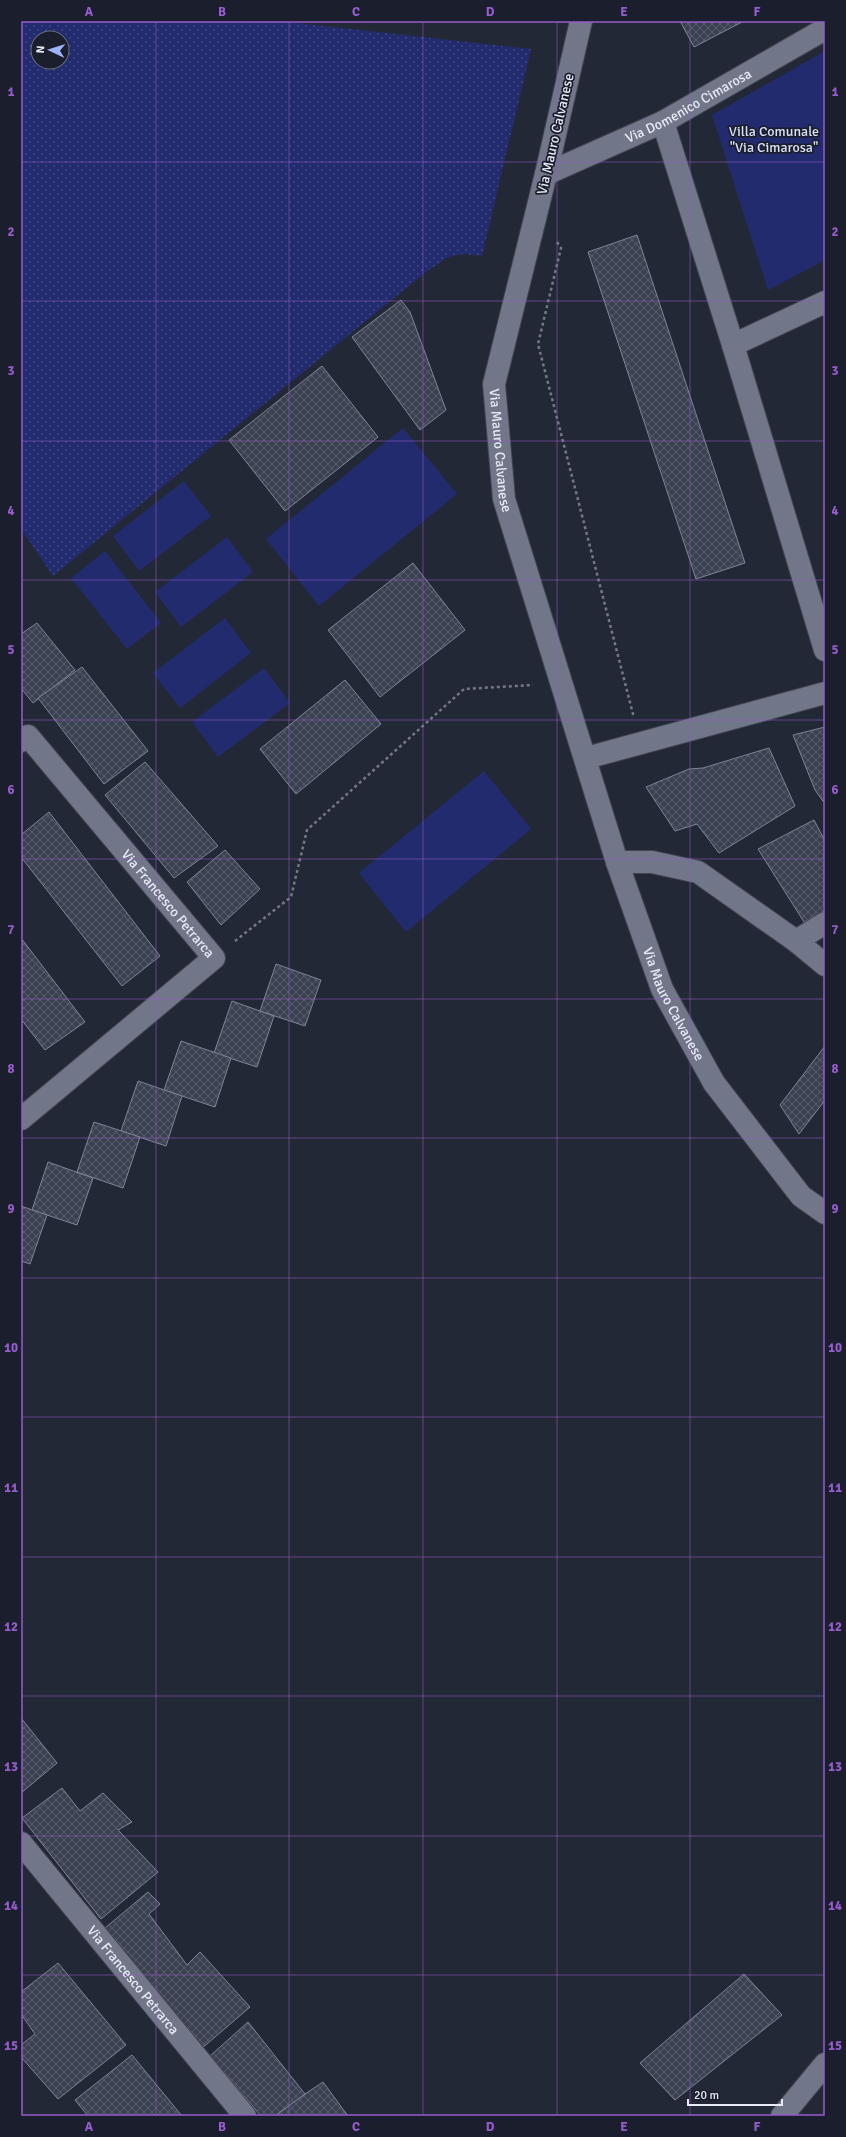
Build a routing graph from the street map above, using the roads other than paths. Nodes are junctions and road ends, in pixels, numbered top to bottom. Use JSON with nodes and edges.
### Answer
{"nodes":[{"id":1,"x":581,"y":21,"type":"edge"},
{"id":2,"x":825,"y":29,"type":"edge"},
{"id":3,"x":663,"y":122,"type":"junction"},
{"id":4,"x":546,"y":174,"type":"junction"},
{"id":5,"x":825,"y":302,"type":"edge"},
{"id":6,"x":733,"y":345,"type":"junction"},
{"id":7,"x":825,"y":650,"type":"edge"},
{"id":8,"x":825,"y":693,"type":"edge"},
{"id":9,"x":21,"y":742,"type":"edge"},
{"id":10,"x":586,"y":758,"type":"junction"},
{"id":11,"x":617,"y":862,"type":"junction"},
{"id":12,"x":825,"y":923,"type":"edge"},
{"id":13,"x":796,"y":941,"type":"junction"},
{"id":14,"x":825,"y":965,"type":"edge"},
{"id":15,"x":21,"y":1120,"type":"edge"},
{"id":16,"x":825,"y":1213,"type":"edge"},
{"id":17,"x":21,"y":1843,"type":"edge"},
{"id":18,"x":825,"y":2064,"type":"edge"},
{"id":19,"x":245,"y":2116,"type":"edge"},
{"id":20,"x":782,"y":2116,"type":"edge"}],
"edges":[{"from":1,"to":4,"type":"street","name":"Via Mauro Calvanese"},
{"from":2,"to":3,"type":"street","name":"Via Domenico Cimarosa"},
{"from":3,"to":4,"type":"street","name":"Via Domenico Cimarosa"},
{"from":3,"to":6,"type":"street"},
{"from":4,"to":10,"type":"street","name":"Via Mauro Calvanese"},
{"from":5,"to":6,"type":"street"},
{"from":6,"to":7,"type":"street"},
{"from":8,"to":10,"type":"street"},
{"from":9,"to":15,"type":"street","name":"Via Francesco Petrarca"},
{"from":10,"to":11,"type":"street","name":"Via Mauro Calvanese"},
{"from":11,"to":13,"type":"street"},
{"from":11,"to":16,"type":"street","name":"Via Mauro Calvanese"},
{"from":12,"to":13,"type":"street"},
{"from":13,"to":14,"type":"street"},
{"from":17,"to":19,"type":"street","name":"Via Francesco Petrarca"},
{"from":18,"to":20,"type":"street"}]}
